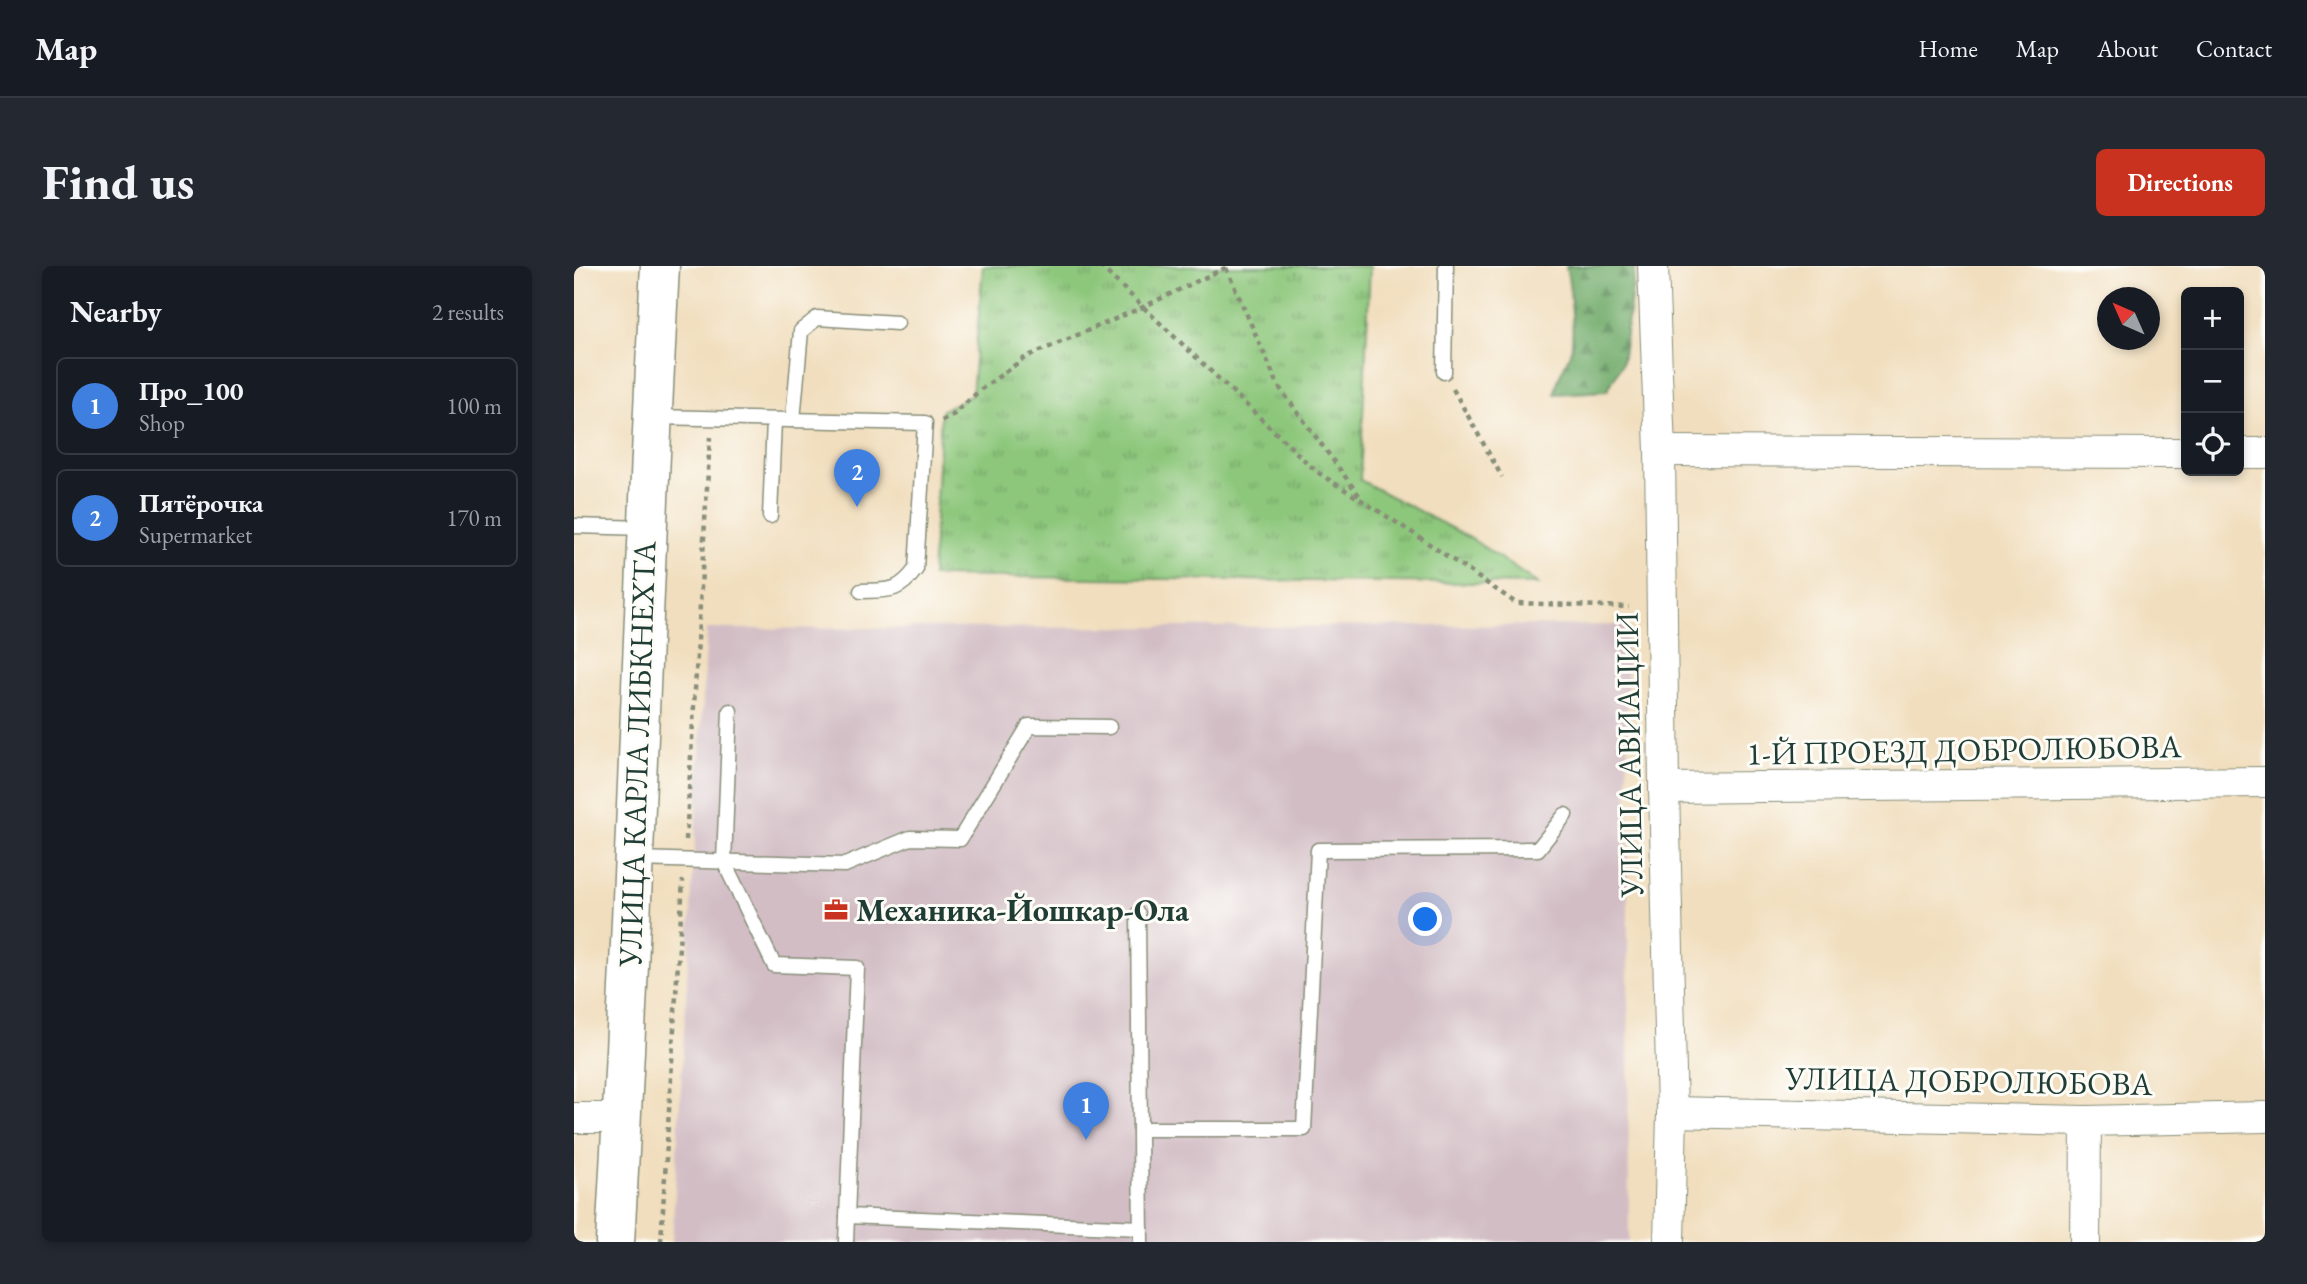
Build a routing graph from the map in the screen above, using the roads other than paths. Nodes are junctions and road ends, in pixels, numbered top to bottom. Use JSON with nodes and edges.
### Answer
{"nodes":[{"id":1,"x":660,"y":266,"type":"edge"},
{"id":2,"x":1446,"y":266,"type":"edge"},
{"id":3,"x":1653,"y":266,"type":"edge"},
{"id":4,"x":897,"y":323,"type":"dead end"},
{"id":5,"x":1444,"y":372,"type":"road end"},
{"id":6,"x":653,"y":417,"type":"junction"},
{"id":7,"x":774,"y":420,"type":"junction"},
{"id":8,"x":793,"y":420,"type":"junction"},
{"id":9,"x":1660,"y":451,"type":"junction"},
{"id":10,"x":2181,"y":453,"type":"edge"},
{"id":11,"x":2244,"y":453,"type":"edge"},
{"id":12,"x":2265,"y":453,"type":"edge"},
{"id":13,"x":770,"y":516,"type":"dead end"},
{"id":14,"x":574,"y":526,"type":"edge"},
{"id":15,"x":646,"y":528,"type":"junction"},
{"id":16,"x":861,"y":591,"type":"dead end"},
{"id":17,"x":730,"y":711,"type":"dead end"},
{"id":18,"x":1109,"y":727,"type":"dead end"},
{"id":19,"x":2265,"y":782,"type":"edge"},
{"id":20,"x":1664,"y":788,"type":"junction"},
{"id":21,"x":1565,"y":815,"type":"dead end"},
{"id":22,"x":633,"y":859,"type":"junction"},
{"id":23,"x":724,"y":862,"type":"junction"},
{"id":24,"x":1138,"y":914,"type":"dead end"},
{"id":25,"x":1672,"y":1112,"type":"junction"},
{"id":26,"x":2265,"y":1117,"type":"edge"},
{"id":27,"x":574,"y":1118,"type":"edge"},
{"id":28,"x":622,"y":1118,"type":"junction"},
{"id":29,"x":2086,"y":1121,"type":"junction"},
{"id":30,"x":1140,"y":1129,"type":"junction"},
{"id":31,"x":847,"y":1216,"type":"junction"},
{"id":32,"x":1141,"y":1235,"type":"edge"},
{"id":33,"x":615,"y":1242,"type":"edge"},
{"id":34,"x":846,"y":1242,"type":"edge"},
{"id":35,"x":1669,"y":1242,"type":"edge"},
{"id":36,"x":2085,"y":1242,"type":"edge"}],
"edges":[{"from":1,"to":6,"type":"main road","name":"УЛИЦА КАРЛА ЛИБКНЕХТА"},
{"from":2,"to":5,"type":"lane"},
{"from":3,"to":9,"type":"street","name":"УЛИЦА АВИАЦИИ"},
{"from":4,"to":8,"type":"lane"},
{"from":6,"to":7,"type":"lane"},
{"from":6,"to":15,"type":"main road","name":"УЛИЦА КАРЛА ЛИБКНЕХТА"},
{"from":7,"to":8,"type":"lane"},
{"from":7,"to":13,"type":"lane"},
{"from":8,"to":16,"type":"lane"},
{"from":9,"to":10,"type":"street"},
{"from":9,"to":20,"type":"street","name":"УЛИЦА АВИАЦИИ"},
{"from":11,"to":12,"type":"street"},
{"from":14,"to":15,"type":"lane"},
{"from":15,"to":22,"type":"main road","name":"УЛИЦА КАРЛА ЛИБКНЕХТА"},
{"from":17,"to":23,"type":"lane"},
{"from":18,"to":23,"type":"lane"},
{"from":19,"to":20,"type":"street","name":"1-Й ПРОЕЗД ДОБРОЛЮБОВА"},
{"from":20,"to":25,"type":"street","name":"УЛИЦА АВИАЦИИ"},
{"from":21,"to":30,"type":"lane"},
{"from":22,"to":23,"type":"lane"},
{"from":22,"to":28,"type":"main road","name":"УЛИЦА КАРЛА ЛИБКНЕХТА"},
{"from":23,"to":31,"type":"lane"},
{"from":24,"to":30,"type":"lane"},
{"from":25,"to":29,"type":"street","name":"УЛИЦА ДОБРОЛЮБОВА"},
{"from":25,"to":35,"type":"street","name":"УЛИЦА АВИАЦИИ"},
{"from":26,"to":29,"type":"street","name":"УЛИЦА ДОБРОЛЮБОВА"},
{"from":27,"to":28,"type":"street"},
{"from":28,"to":33,"type":"main road","name":"УЛИЦА КАРЛА ЛИБКНЕХТА"},
{"from":29,"to":36,"type":"street"},
{"from":30,"to":32,"type":"lane"},
{"from":31,"to":32,"type":"lane"},
{"from":31,"to":34,"type":"lane"}]}
